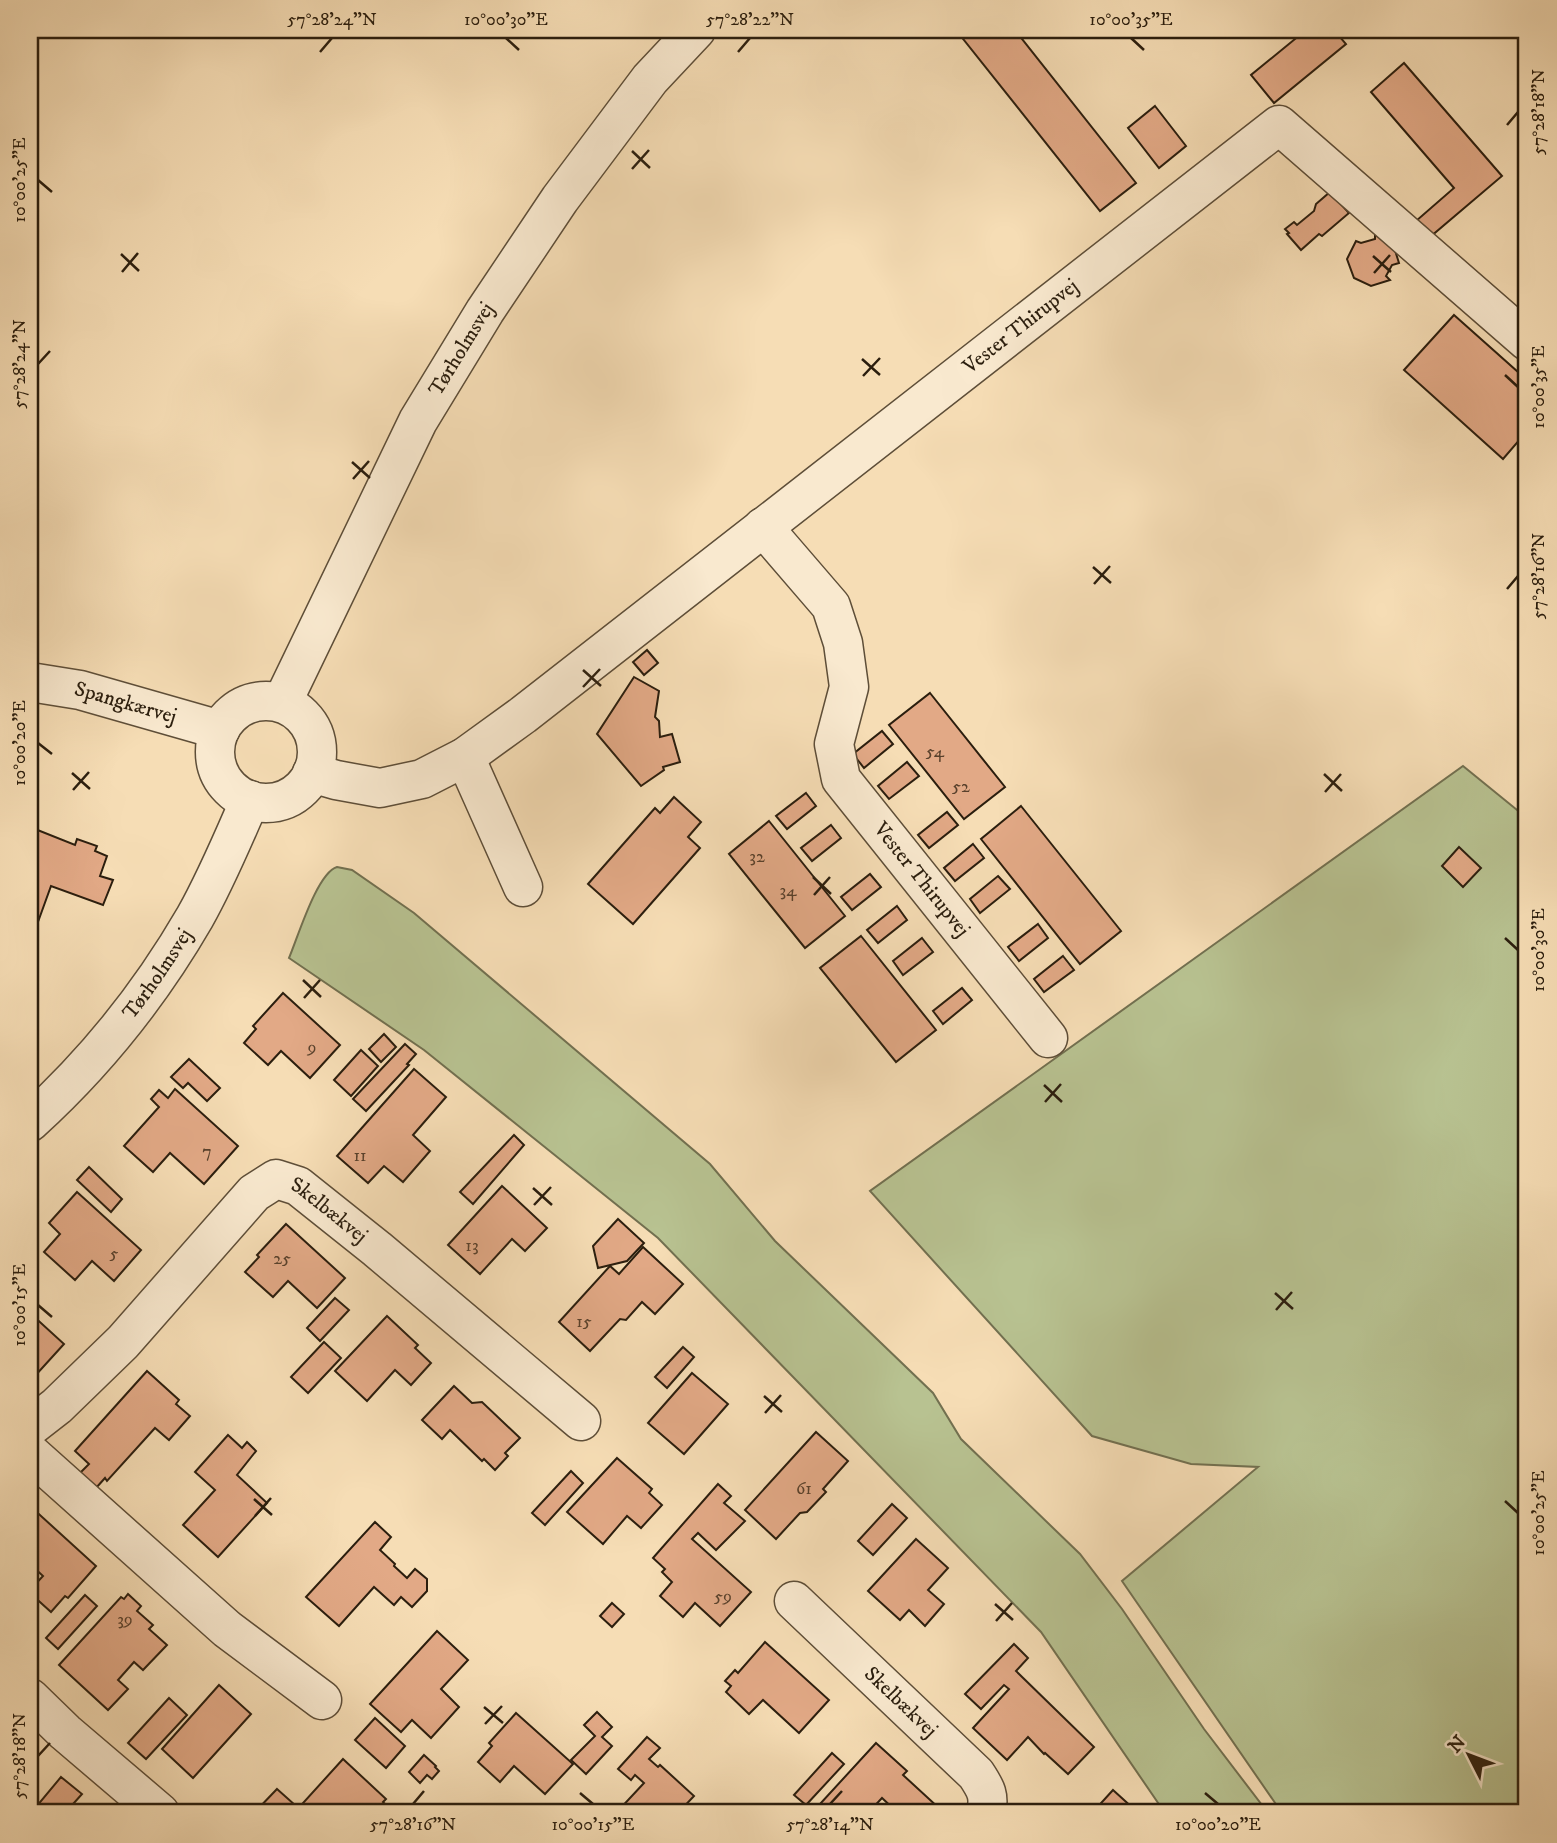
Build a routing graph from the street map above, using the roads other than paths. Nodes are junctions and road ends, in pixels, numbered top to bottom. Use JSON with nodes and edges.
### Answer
{"nodes":[{"id":1,"x":696,"y":30,"type":"edge"},
{"id":2,"x":1527,"y":341,"type":"edge"},
{"id":3,"x":763,"y":527,"type":"junction"},
{"id":4,"x":30,"y":682,"type":"edge"},
{"id":5,"x":282,"y":703,"type":"junction"},
{"id":6,"x":220,"y":730,"type":"junction"},
{"id":7,"x":465,"y":757,"type":"junction"},
{"id":8,"x":312,"y":773,"type":"junction"},
{"id":9,"x":250,"y":800,"type":"junction"},
{"id":10,"x":523,"y":887,"type":"dead end"},
{"id":11,"x":1048,"y":1038,"type":"dead end"},
{"id":12,"x":30,"y":1122,"type":"edge"},
{"id":13,"x":581,"y":1421,"type":"dead end"},
{"id":14,"x":30,"y":1427,"type":"edge"},
{"id":15,"x":30,"y":1453,"type":"edge"},
{"id":16,"x":794,"y":1601,"type":"dead end"},
{"id":17,"x":30,"y":1698,"type":"edge"},
{"id":18,"x":322,"y":1700,"type":"dead end"},
{"id":19,"x":160,"y":1813,"type":"edge"},
{"id":20,"x":986,"y":1813,"type":"edge"}],
"edges":[{"from":1,"to":5,"type":"street","name":"Tørholmsvej"},
{"from":2,"to":3,"type":"street","name":"Vester Thirupvej"},
{"from":3,"to":7,"type":"street","name":"Vester Thirupvej"},
{"from":3,"to":11,"type":"street","name":"Vester Thirupvej"},
{"from":4,"to":6,"type":"street","name":"Spangkærvej"},
{"from":5,"to":6,"type":"street"},
{"from":5,"to":8,"type":"street"},
{"from":6,"to":9,"type":"street"},
{"from":7,"to":8,"type":"street","name":"Vester Thirupvej"},
{"from":7,"to":10,"type":"street"},
{"from":8,"to":9,"type":"street"},
{"from":9,"to":12,"type":"street","name":"Tørholmsvej"},
{"from":13,"to":14,"type":"street","name":"Skelbækvej"},
{"from":15,"to":18,"type":"street"},
{"from":16,"to":20,"type":"street","name":"Skelbækvej"},
{"from":17,"to":19,"type":"street"}]}
